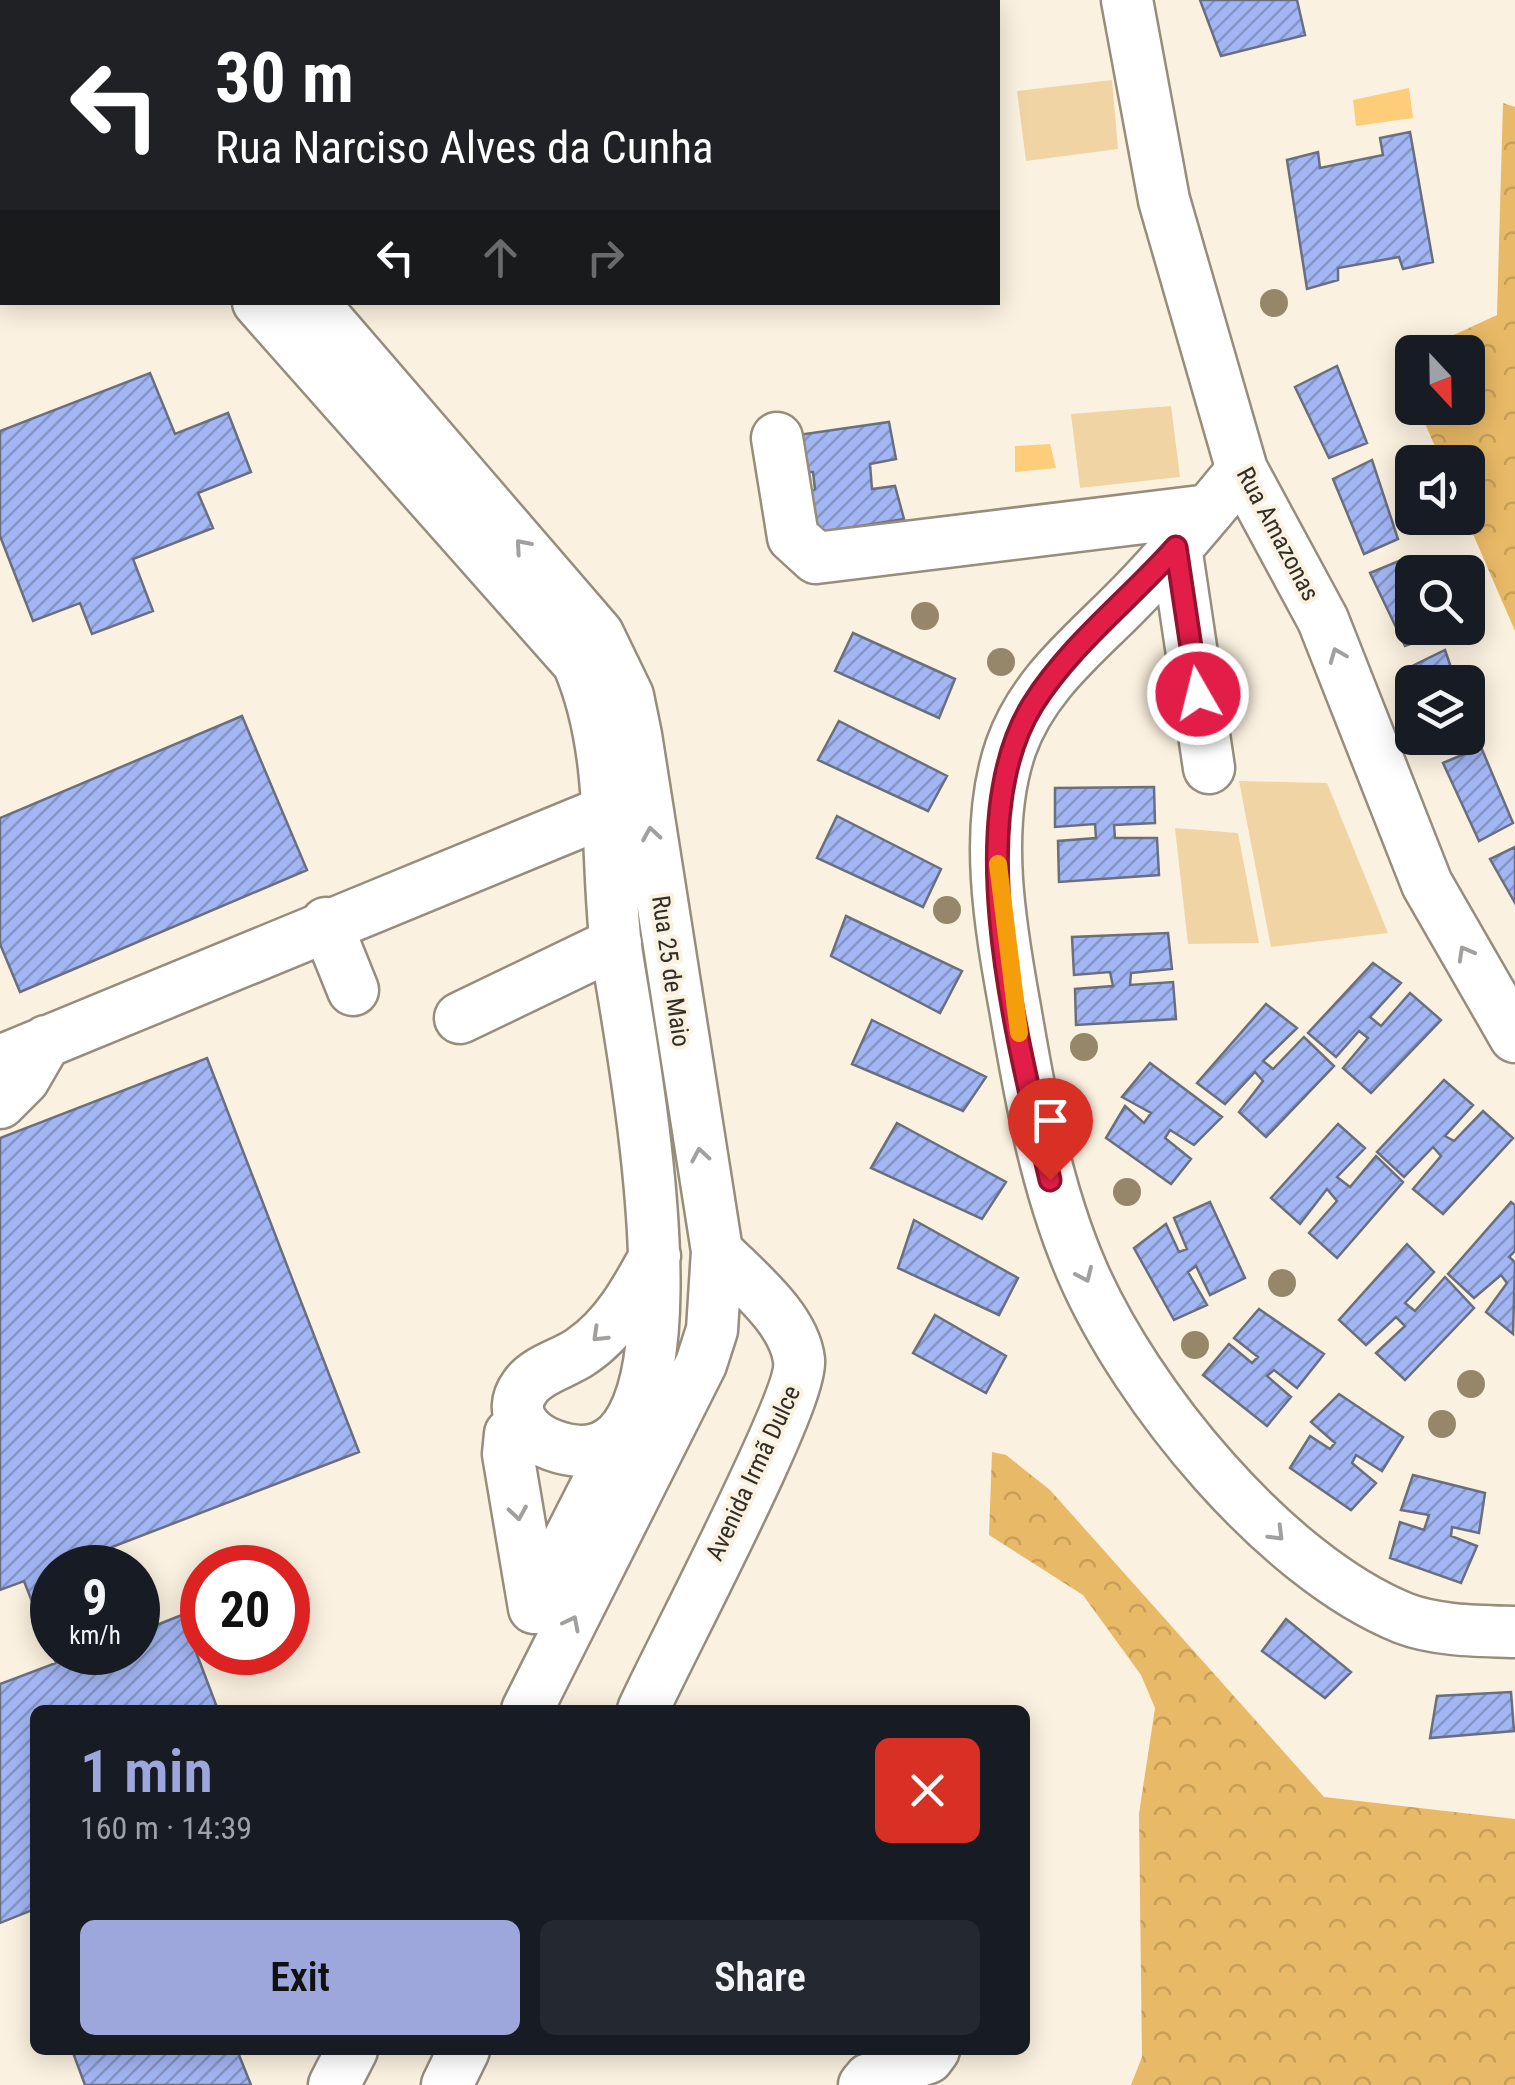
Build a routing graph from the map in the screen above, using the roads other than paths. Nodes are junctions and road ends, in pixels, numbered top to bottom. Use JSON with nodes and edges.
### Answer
{"nodes":[{"id":1,"x":1127,"y":0,"type":"edge"},
{"id":2,"x":261,"y":305,"type":"edge"},
{"id":3,"x":315,"y":305,"type":"edge"},
{"id":4,"x":777,"y":438,"type":"dead end"},
{"id":5,"x":1242,"y":470,"type":"junction"},
{"id":6,"x":1209,"y":510,"type":"junction"},
{"id":7,"x":1176,"y":547,"type":"junction"},
{"id":8,"x":1209,"y":768,"type":"dead end"},
{"id":9,"x":607,"y":811,"type":"junction"},
{"id":10,"x":326,"y":923,"type":"junction"},
{"id":11,"x":616,"y":944,"type":"junction"},
{"id":12,"x":353,"y":990,"type":"dead end"},
{"id":13,"x":460,"y":1018,"type":"dead end"},
{"id":14,"x":1515,"y":1036,"type":"edge"},
{"id":15,"x":46,"y":1041,"type":"junction"},
{"id":16,"x":0,"y":1061,"type":"edge"},
{"id":17,"x":0,"y":1102,"type":"edge"},
{"id":18,"x":717,"y":1252,"type":"junction"},
{"id":19,"x":655,"y":1256,"type":"junction"},
{"id":20,"x":521,"y":1423,"type":"junction"},
{"id":21,"x":622,"y":1435,"type":"junction"},
{"id":22,"x":1515,"y":1632,"type":"edge"},
{"id":23,"x":530,"y":1705,"type":"edge"},
{"id":24,"x":645,"y":1705,"type":"edge"},
{"id":25,"x":349,"y":2055,"type":"edge"},
{"id":26,"x":462,"y":2055,"type":"edge"},
{"id":27,"x":928,"y":2055,"type":"edge"},
{"id":28,"x":334,"y":2085,"type":"edge"},
{"id":29,"x":447,"y":2085,"type":"edge"},
{"id":30,"x":864,"y":2085,"type":"edge"}],
"edges":[{"from":1,"to":5,"type":"street","name":"Rua Amazonas"},
{"from":2,"to":9,"type":"street"},
{"from":18,"to":3,"type":"street","name":"Rua 25 de Maio","one_way":true},
{"from":4,"to":6,"type":"street"},
{"from":5,"to":6,"type":"street"},
{"from":14,"to":5,"type":"street","name":"Rua Amazonas","one_way":true},
{"from":6,"to":7,"type":"street"},
{"from":7,"to":8,"type":"street"},
{"from":7,"to":22,"type":"street","one_way":true},
{"from":9,"to":10,"type":"street"},
{"from":9,"to":11,"type":"street"},
{"from":10,"to":12,"type":"street"},
{"from":10,"to":15,"type":"street"},
{"from":11,"to":13,"type":"street"},
{"from":11,"to":19,"type":"street"},
{"from":15,"to":16,"type":"street"},
{"from":15,"to":17,"type":"street"},
{"from":23,"to":18,"type":"street","name":"Rua 25 de Maio","one_way":true},
{"from":18,"to":24,"type":"street","name":"Avenida Irmã Dulce"},
{"from":19,"to":20,"type":"street","one_way":true},
{"from":19,"to":21,"type":"street"},
{"from":20,"to":21,"type":"street"},
{"from":20,"to":21,"type":"street","one_way":true},
{"from":25,"to":28,"type":"street"},
{"from":26,"to":29,"type":"street"},
{"from":27,"to":30,"type":"street"}]}
